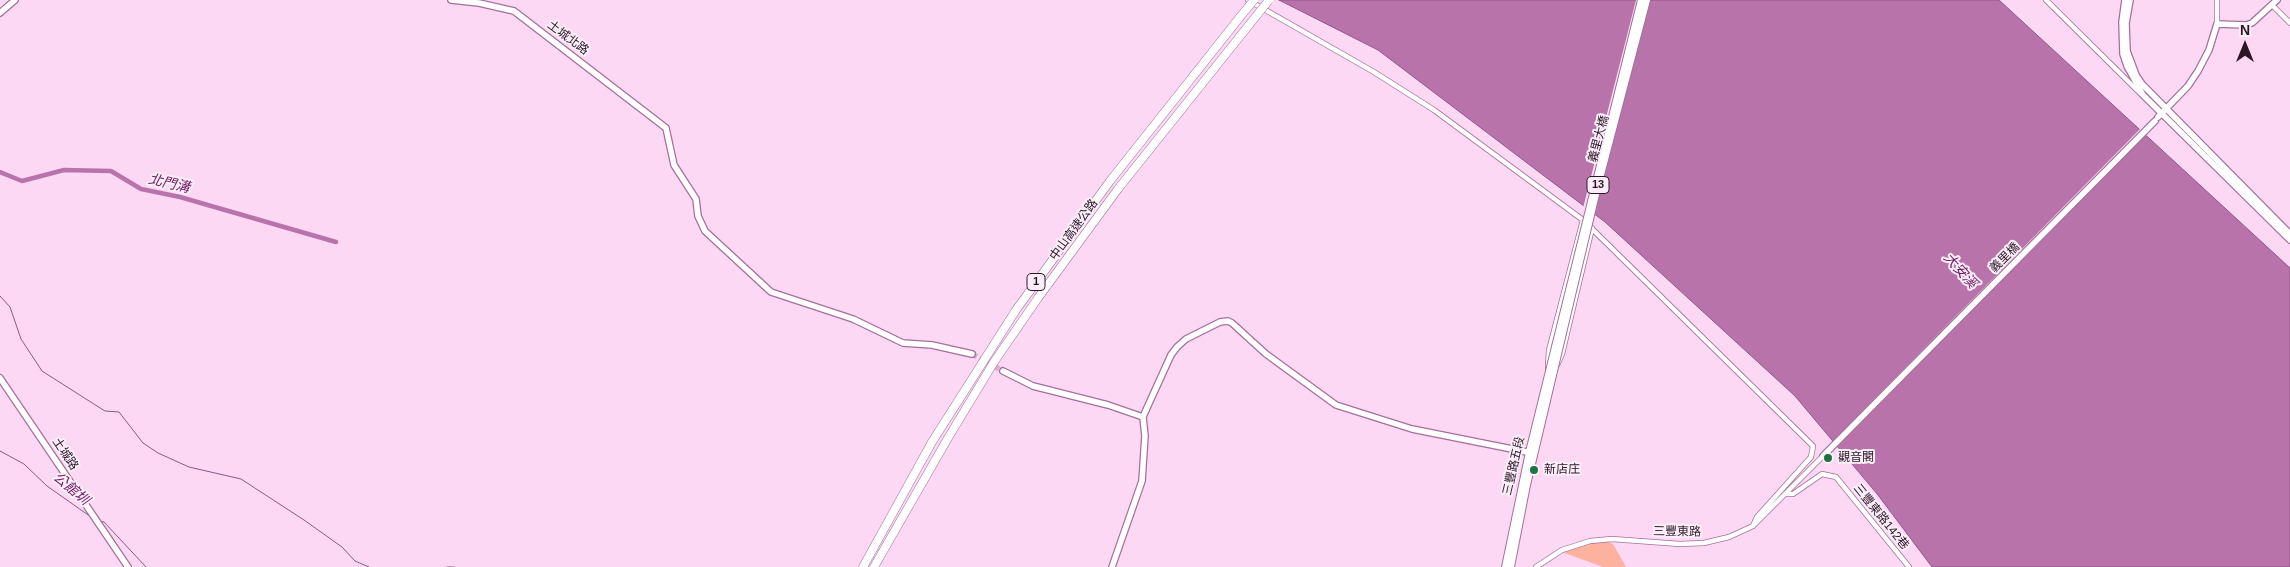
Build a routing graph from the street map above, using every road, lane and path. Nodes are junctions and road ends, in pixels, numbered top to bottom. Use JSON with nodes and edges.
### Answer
{"nodes":[{"id":1,"x":15,"y":0,"type":"edge"},
{"id":2,"x":451,"y":0,"type":"edge"},
{"id":3,"x":1248,"y":0,"type":"edge"},
{"id":4,"x":1254,"y":0,"type":"edge"},
{"id":5,"x":1269,"y":0,"type":"edge"},
{"id":6,"x":1641,"y":0,"type":"edge"},
{"id":7,"x":1647,"y":0,"type":"edge"},
{"id":8,"x":2046,"y":0,"type":"edge"},
{"id":9,"x":2126,"y":0,"type":"edge"},
{"id":10,"x":2130,"y":0,"type":"edge"},
{"id":11,"x":2218,"y":0,"type":"edge"},
{"id":12,"x":2275,"y":2,"type":"edge"},
{"id":13,"x":0,"y":13,"type":"edge"},
{"id":14,"x":2290,"y":23,"type":"edge"},
{"id":15,"x":2218,"y":24,"type":"junction"},
{"id":16,"x":2143,"y":95,"type":"junction"},
{"id":17,"x":2160,"y":115,"type":"junction"},
{"id":18,"x":1583,"y":220,"type":"junction"},
{"id":19,"x":1592,"y":228,"type":"junction"},
{"id":20,"x":2290,"y":234,"type":"edge"},
{"id":21,"x":2290,"y":240,"type":"edge"},
{"id":22,"x":972,"y":354,"type":"tunnel mouth"},
{"id":23,"x":1003,"y":371,"type":"tunnel mouth"},
{"id":24,"x":1551,"y":371,"type":"junction"},
{"id":25,"x":0,"y":378,"type":"edge"},
{"id":26,"x":1143,"y":417,"type":"junction"},
{"id":27,"x":1531,"y":452,"type":"junction"},
{"id":28,"x":1823,"y":456,"type":"joint"},
{"id":29,"x":1786,"y":494,"type":"junction"},
{"id":30,"x":1753,"y":526,"type":"junction"},
{"id":31,"x":128,"y":567,"type":"edge"},
{"id":32,"x":862,"y":567,"type":"edge"},
{"id":33,"x":874,"y":567,"type":"edge"},
{"id":34,"x":1112,"y":567,"type":"edge"},
{"id":35,"x":1510,"y":567,"type":"edge"},
{"id":36,"x":1536,"y":567,"type":"edge"},
{"id":37,"x":1909,"y":567,"type":"edge"}],
"edges":[{"from":1,"to":13,"type":"street"},
{"from":2,"to":22,"type":"street","name":"土城北路"},
{"from":3,"to":18,"type":"street"},
{"from":4,"to":32,"type":"highway","name":"中山高速公路","number":"1","bridge":true},
{"from":5,"to":33,"type":"highway","name":"中山高速公路","number":"1","bridge":true},
{"from":6,"to":24,"type":"main road","name":"義里大橋","number":"13","bridge":true},
{"from":7,"to":24,"type":"main road","name":"義里大橋","number":"13","bridge":true},
{"from":8,"to":16,"type":"street"},
{"from":9,"to":16,"type":"street"},
{"from":10,"to":17,"type":"street"},
{"from":11,"to":15,"type":"street"},
{"from":12,"to":14,"type":"street"},
{"from":12,"to":15,"type":"street"},
{"from":15,"to":17,"type":"street","name":"義里橋"},
{"from":16,"to":17,"type":"street"},
{"from":17,"to":20,"type":"street"},
{"from":17,"to":21,"type":"street"},
{"from":17,"to":28,"type":"street","name":"義里橋"},
{"from":18,"to":19,"type":"street"},
{"from":18,"to":24,"type":"street"},
{"from":19,"to":24,"type":"street"},
{"from":19,"to":30,"type":"street"},
{"from":23,"to":26,"type":"street"},
{"from":24,"to":27,"type":"main road","name":"三豐路五段","number":"13"},
{"from":25,"to":31,"type":"street","name":"土城路"},
{"from":26,"to":27,"type":"street"},
{"from":26,"to":34,"type":"street"},
{"from":27,"to":35,"type":"main road","name":"三豐路五段","number":"13"},
{"from":28,"to":29,"type":"street","name":"三豐東路"},
{"from":29,"to":30,"type":"street","name":"三豐東路"},
{"from":29,"to":37,"type":"street","name":"三豐東路142巷"},
{"from":30,"to":36,"type":"street","name":"三豐東路"}]}
